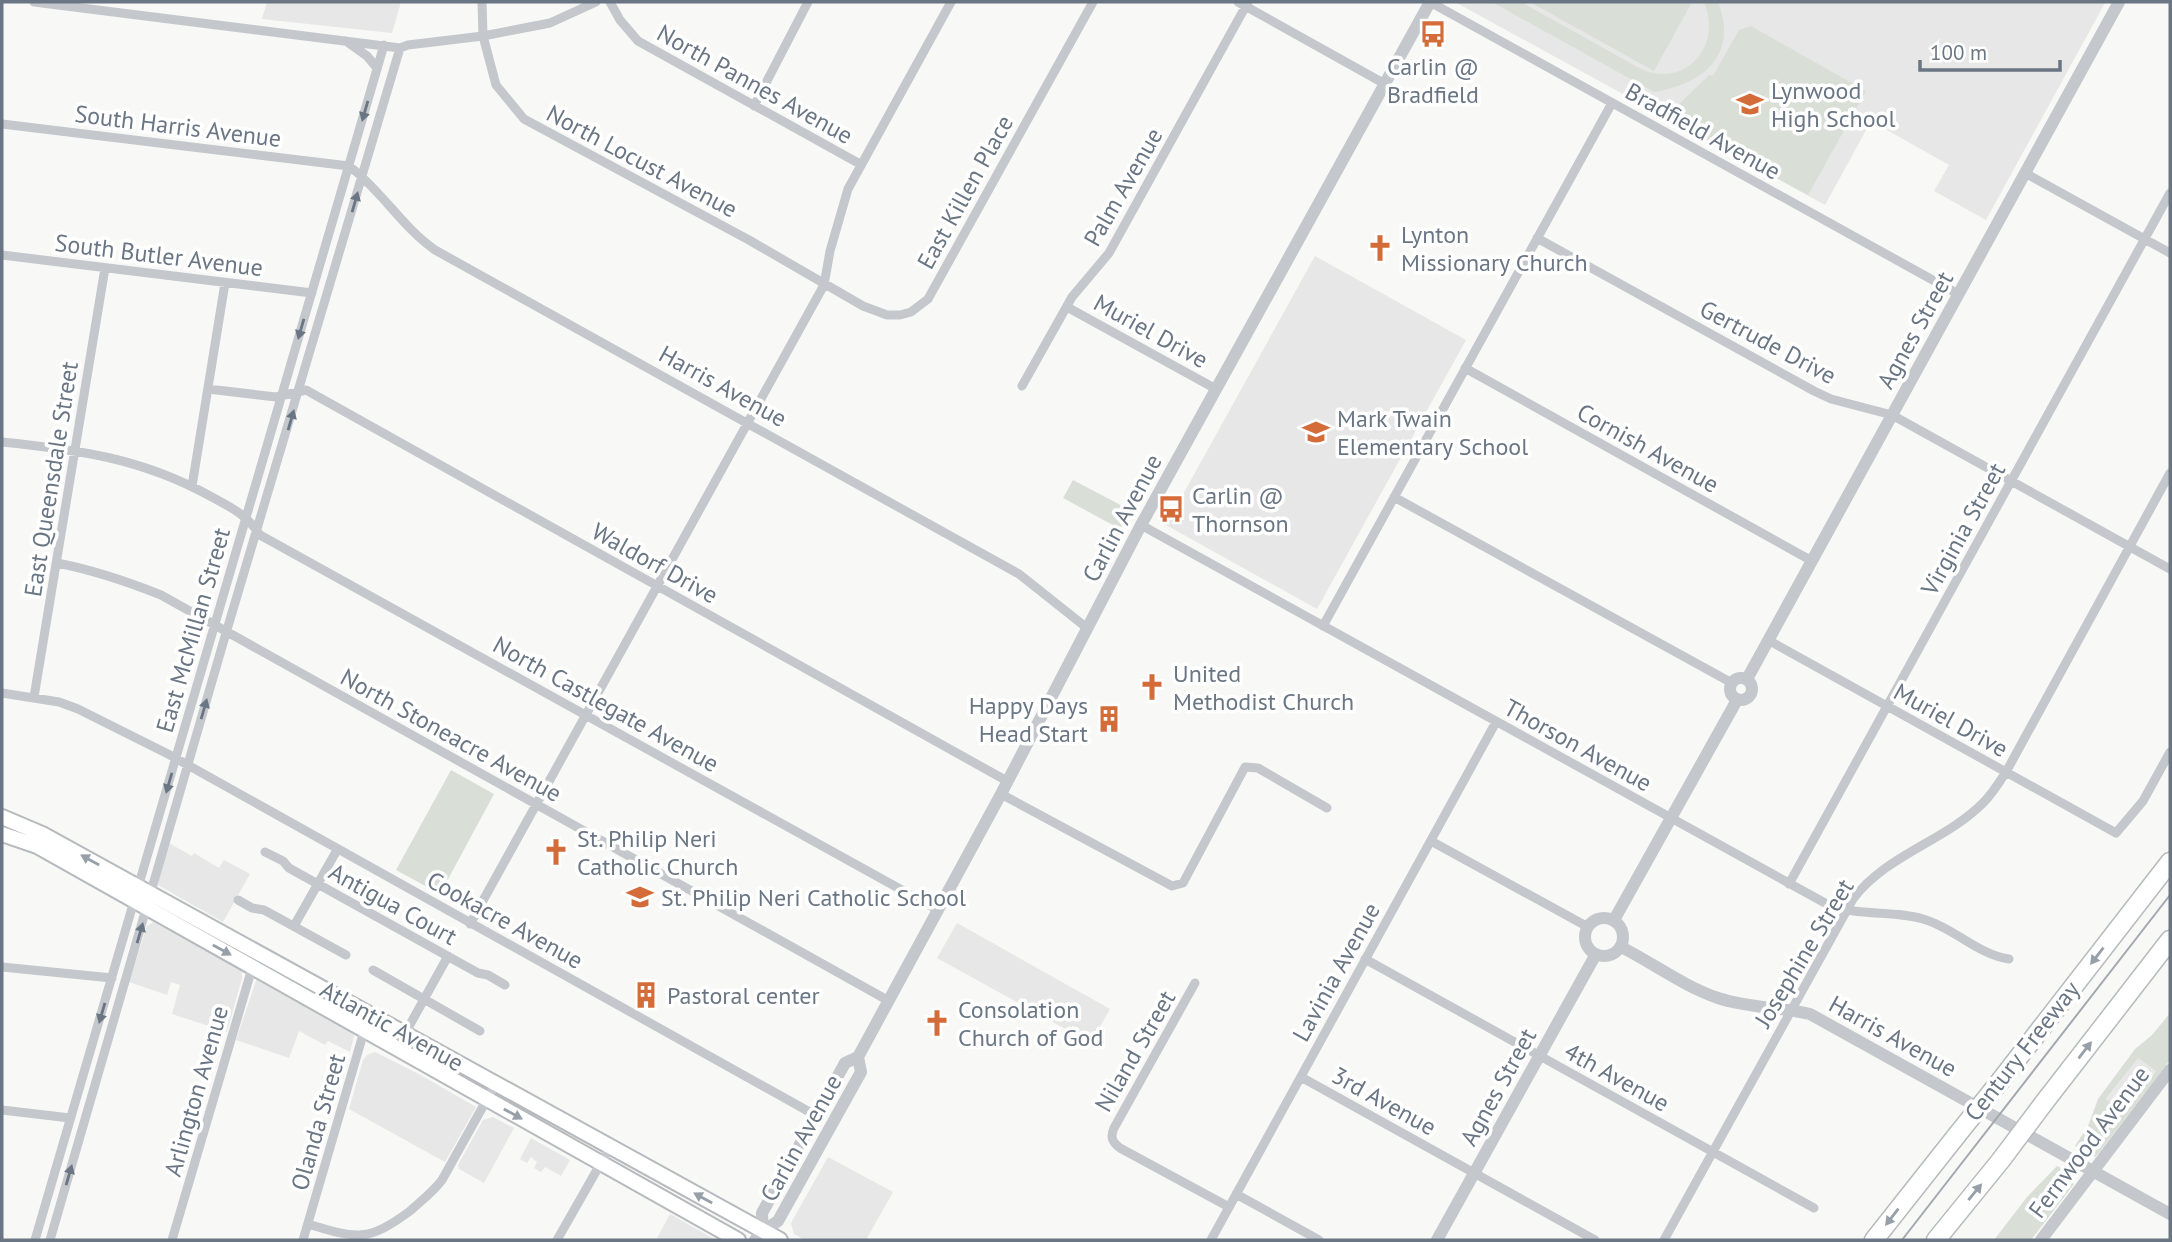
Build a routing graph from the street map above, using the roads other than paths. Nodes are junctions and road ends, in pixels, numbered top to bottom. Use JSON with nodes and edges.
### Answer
{"nodes":[{"id":1,"x":34,"y":2,"type":"edge"},
{"id":2,"x":482,"y":2,"type":"edge"},
{"id":3,"x":596,"y":2,"type":"edge"},
{"id":4,"x":610,"y":2,"type":"edge"},
{"id":5,"x":808,"y":2,"type":"edge"},
{"id":6,"x":951,"y":2,"type":"edge"},
{"id":7,"x":1093,"y":2,"type":"edge"},
{"id":8,"x":1430,"y":2,"type":"edge"},
{"id":9,"x":2119,"y":2,"type":"edge"},
{"id":10,"x":1244,"y":3,"type":"edge"},
{"id":11,"x":483,"y":36,"type":"junction"},
{"id":12,"x":344,"y":40,"type":"junction"},
{"id":13,"x":384,"y":45,"type":"junction"},
{"id":14,"x":400,"y":48,"type":"junction"},
{"id":15,"x":377,"y":68,"type":"junction"},
{"id":16,"x":1385,"y":83,"type":"junction"},
{"id":17,"x":1612,"y":103,"type":"junction"},
{"id":18,"x":754,"y":106,"type":"junction"},
{"id":19,"x":2,"y":124,"type":"edge"},
{"id":20,"x":860,"y":163,"type":"junction"},
{"id":21,"x":349,"y":166,"type":"junction"},
{"id":22,"x":2025,"y":173,"type":"junction"},
{"id":23,"x":362,"y":176,"type":"junction"},
{"id":24,"x":2170,"y":193,"type":"edge"},
{"id":25,"x":1537,"y":238,"type":"junction"},
{"id":26,"x":2145,"y":239,"type":"junction"},
{"id":27,"x":2170,"y":253,"type":"edge"},
{"id":28,"x":2,"y":255,"type":"edge"},
{"id":29,"x":105,"y":268,"type":"junction"},
{"id":30,"x":225,"y":282,"type":"junction"},
{"id":31,"x":824,"y":285,"type":"junction"},
{"id":32,"x":312,"y":293,"type":"junction"},
{"id":33,"x":1958,"y":294,"type":"junction"},
{"id":34,"x":1067,"y":307,"type":"junction"},
{"id":35,"x":1465,"y":368,"type":"junction"},
{"id":36,"x":1023,"y":386,"type":"dead end"},
{"id":37,"x":208,"y":389,"type":"junction"},
{"id":38,"x":1216,"y":389,"type":"junction"},
{"id":39,"x":299,"y":391,"type":"junction"},
{"id":40,"x":282,"y":396,"type":"junction"},
{"id":41,"x":1892,"y":415,"type":"junction"},
{"id":42,"x":747,"y":423,"type":"junction"},
{"id":43,"x":2,"y":442,"type":"edge"},
{"id":44,"x":75,"y":450,"type":"junction"},
{"id":45,"x":2170,"y":473,"type":"edge"},
{"id":46,"x":2011,"y":481,"type":"junction"},
{"id":47,"x":192,"y":486,"type":"junction"},
{"id":48,"x":1394,"y":497,"type":"junction"},
{"id":49,"x":247,"y":516,"type":"junction"},
{"id":50,"x":1141,"y":525,"type":"junction"},
{"id":51,"x":257,"y":530,"type":"junction"},
{"id":52,"x":2130,"y":547,"type":"junction"},
{"id":53,"x":1812,"y":561,"type":"junction"},
{"id":54,"x":57,"y":563,"type":"junction"},
{"id":55,"x":2170,"y":569,"type":"edge"},
{"id":56,"x":657,"y":586,"type":"junction"},
{"id":57,"x":215,"y":626,"type":"junction"},
{"id":58,"x":1323,"y":626,"type":"junction"},
{"id":59,"x":1087,"y":628,"type":"junction"},
{"id":60,"x":226,"y":633,"type":"junction"},
{"id":61,"x":1768,"y":640,"type":"junction"},
{"id":62,"x":1746,"y":679,"type":"junction"},
{"id":63,"x":1731,"y":683,"type":"junction"},
{"id":64,"x":2,"y":693,"type":"edge"},
{"id":65,"x":34,"y":697,"type":"junction"},
{"id":66,"x":1737,"y":700,"type":"junction"},
{"id":67,"x":1887,"y":706,"type":"junction"},
{"id":68,"x":585,"y":715,"type":"junction"},
{"id":69,"x":1496,"y":722,"type":"junction"},
{"id":70,"x":2170,"y":752,"type":"edge"},
{"id":71,"x":176,"y":759,"type":"junction"},
{"id":72,"x":187,"y":766,"type":"junction"},
{"id":73,"x":2006,"y":772,"type":"junction"},
{"id":74,"x":1007,"y":781,"type":"junction"},
{"id":75,"x":1001,"y":794,"type":"junction"},
{"id":76,"x":536,"y":805,"type":"junction"},
{"id":77,"x":1327,"y":808,"type":"dead end"},
{"id":78,"x":2,"y":817,"type":"edge"},
{"id":79,"x":1671,"y":818,"type":"junction"},
{"id":80,"x":2,"y":834,"type":"edge"},
{"id":81,"x":1430,"y":841,"type":"junction"},
{"id":82,"x":337,"y":850,"type":"junction"},
{"id":83,"x":265,"y":852,"type":"dead end"},
{"id":84,"x":2170,"y":862,"type":"edge"},
{"id":85,"x":318,"y":884,"type":"junction"},
{"id":86,"x":1789,"y":884,"type":"junction"},
{"id":87,"x":144,"y":889,"type":"junction"},
{"id":88,"x":238,"y":900,"type":"dead end"},
{"id":89,"x":141,"y":904,"type":"junction"},
{"id":90,"x":938,"y":910,"type":"junction"},
{"id":91,"x":1846,"y":911,"type":"junction"},
{"id":92,"x":1614,"y":920,"type":"junction"},
{"id":93,"x":470,"y":923,"type":"junction"},
{"id":94,"x":294,"y":926,"type":"junction"},
{"id":95,"x":1588,"y":927,"type":"junction"},
{"id":96,"x":2170,"y":940,"type":"edge"},
{"id":97,"x":1620,"y":947,"type":"junction"},
{"id":98,"x":261,"y":954,"type":"junction"},
{"id":99,"x":1595,"y":954,"type":"junction"},
{"id":100,"x":346,"y":955,"type":"dead end"},
{"id":101,"x":448,"y":956,"type":"junction"},
{"id":102,"x":1365,"y":959,"type":"junction"},
{"id":103,"x":2009,"y":959,"type":"dead end"},
{"id":104,"x":2,"y":967,"type":"edge"},
{"id":105,"x":254,"y":968,"type":"junction"},
{"id":106,"x":373,"y":970,"type":"dead end"},
{"id":107,"x":112,"y":978,"type":"junction"},
{"id":108,"x":1195,"y":984,"type":"dead end"},
{"id":109,"x":505,"y":985,"type":"dead end"},
{"id":110,"x":424,"y":998,"type":"junction"},
{"id":111,"x":889,"y":1001,"type":"junction"},
{"id":112,"x":1791,"y":1012,"type":"junction"},
{"id":113,"x":374,"y":1016,"type":"junction"},
{"id":114,"x":366,"y":1031,"type":"junction"},
{"id":115,"x":480,"y":1031,"type":"dead end"},
{"id":116,"x":405,"y":1033,"type":"junction"},
{"id":117,"x":397,"y":1048,"type":"junction"},
{"id":118,"x":1539,"y":1056,"type":"junction"},
{"id":119,"x":858,"y":1057,"type":"junction"},
{"id":120,"x":2170,"y":1070,"type":"edge"},
{"id":121,"x":1301,"y":1077,"type":"junction"},
{"id":122,"x":496,"y":1083,"type":"junction"},
{"id":123,"x":487,"y":1099,"type":"junction"},
{"id":124,"x":2,"y":1110,"type":"edge"},
{"id":125,"x":816,"y":1115,"type":"junction"},
{"id":126,"x":70,"y":1118,"type":"junction"},
{"id":127,"x":610,"y":1147,"type":"junction"},
{"id":128,"x":1713,"y":1152,"type":"junction"},
{"id":129,"x":601,"y":1163,"type":"junction"},
{"id":130,"x":2093,"y":1172,"type":"junction"},
{"id":131,"x":1474,"y":1173,"type":"junction"},
{"id":132,"x":1236,"y":1194,"type":"junction"},
{"id":133,"x":1229,"y":1207,"type":"junction"},
{"id":134,"x":1814,"y":1208,"type":"dead end"},
{"id":135,"x":2170,"y":1214,"type":"edge"},
{"id":136,"x":308,"y":1224,"type":"junction"},
{"id":137,"x":759,"y":1236,"type":"edge"},
{"id":138,"x":35,"y":1240,"type":"edge"},
{"id":139,"x":50,"y":1240,"type":"edge"},
{"id":140,"x":172,"y":1240,"type":"edge"},
{"id":141,"x":303,"y":1240,"type":"edge"},
{"id":142,"x":557,"y":1240,"type":"edge"},
{"id":143,"x":738,"y":1240,"type":"edge"},
{"id":144,"x":780,"y":1240,"type":"edge"},
{"id":145,"x":1211,"y":1240,"type":"edge"},
{"id":146,"x":1320,"y":1240,"type":"edge"},
{"id":147,"x":1437,"y":1240,"type":"edge"},
{"id":148,"x":1595,"y":1240,"type":"edge"},
{"id":149,"x":1664,"y":1240,"type":"edge"},
{"id":150,"x":1874,"y":1240,"type":"edge"},
{"id":151,"x":1936,"y":1240,"type":"edge"},
{"id":152,"x":2040,"y":1240,"type":"edge"}],
"edges":[{"from":1,"to":12,"type":"street"},
{"from":2,"to":11,"type":"street"},
{"from":3,"to":11,"type":"street"},
{"from":4,"to":18,"type":"street","name":"North Pannes Avenue"},
{"from":5,"to":18,"type":"street"},
{"from":6,"to":20,"type":"street"},
{"from":7,"to":31,"type":"street","name":"East Killen Place"},
{"from":8,"to":16,"type":"street","name":"Carlin Avenue"},
{"from":8,"to":17,"type":"street","name":"Bradfield Avenue"},
{"from":9,"to":22,"type":"street","name":"Agnes Street"},
{"from":10,"to":16,"type":"street"},
{"from":10,"to":34,"type":"street","name":"Palm Avenue"},
{"from":11,"to":14,"type":"street"},
{"from":11,"to":31,"type":"street","name":"North Locust Avenue"},
{"from":12,"to":13,"type":"street"},
{"from":12,"to":15,"type":"street"},
{"from":13,"to":14,"type":"street"},
{"from":13,"to":15,"type":"street","name":"East McMillan Street"},
{"from":14,"to":23,"type":"street","name":"East McMillan Street"},
{"from":15,"to":21,"type":"street","name":"East McMillan Street","one_way":true},
{"from":16,"to":38,"type":"street","name":"Carlin Avenue"},
{"from":17,"to":25,"type":"street"},
{"from":17,"to":33,"type":"street","name":"Bradfield Avenue"},
{"from":18,"to":20,"type":"street","name":"North Pannes Avenue"},
{"from":19,"to":21,"type":"street","name":"South Harris Avenue"},
{"from":20,"to":31,"type":"street"},
{"from":21,"to":23,"type":"street","name":"Harris Avenue"},
{"from":21,"to":32,"type":"street","name":"East McMillan Street"},
{"from":22,"to":26,"type":"street"},
{"from":22,"to":33,"type":"street","name":"Agnes Street"},
{"from":39,"to":23,"type":"street","name":"East McMillan Street","one_way":true},
{"from":23,"to":42,"type":"street","name":"Harris Avenue"},
{"from":24,"to":26,"type":"street","name":"Virginia Street"},
{"from":25,"to":35,"type":"street"},
{"from":25,"to":41,"type":"street","name":"Gertrude Drive"},
{"from":26,"to":27,"type":"street"},
{"from":26,"to":46,"type":"street","name":"Virginia Street"},
{"from":28,"to":29,"type":"street","name":"South Butler Avenue"},
{"from":29,"to":30,"type":"street","name":"South Butler Avenue"},
{"from":29,"to":44,"type":"street","name":"East Queensdale Street"},
{"from":30,"to":32,"type":"street","name":"South Butler Avenue"},
{"from":30,"to":37,"type":"street"},
{"from":31,"to":42,"type":"street"},
{"from":32,"to":40,"type":"street","name":"East McMillan Street","one_way":true},
{"from":33,"to":41,"type":"street","name":"Agnes Street"},
{"from":34,"to":36,"type":"street","name":"Palm Avenue"},
{"from":34,"to":38,"type":"street","name":"Muriel Drive"},
{"from":35,"to":48,"type":"street"},
{"from":35,"to":53,"type":"street","name":"Cornish Avenue"},
{"from":37,"to":40,"type":"street"},
{"from":37,"to":47,"type":"street"},
{"from":38,"to":50,"type":"street","name":"Carlin Avenue"},
{"from":39,"to":40,"type":"street"},
{"from":51,"to":39,"type":"street","name":"East McMillan Street","one_way":true},
{"from":39,"to":56,"type":"street","name":"Waldorf Drive"},
{"from":40,"to":49,"type":"street","name":"East McMillan Street"},
{"from":41,"to":46,"type":"street","name":"Gertrude Drive"},
{"from":41,"to":53,"type":"street","name":"Agnes Street"},
{"from":42,"to":56,"type":"street"},
{"from":42,"to":59,"type":"street","name":"Harris Avenue"},
{"from":43,"to":44,"type":"street"},
{"from":44,"to":47,"type":"street"},
{"from":44,"to":54,"type":"street","name":"East Queensdale Street"},
{"from":45,"to":52,"type":"street","name":"Josephine Street"},
{"from":46,"to":52,"type":"street","name":"Gertrude Drive"},
{"from":46,"to":67,"type":"street","name":"Virginia Street"},
{"from":47,"to":49,"type":"street"},
{"from":48,"to":58,"type":"street"},
{"from":48,"to":63,"type":"street"},
{"from":49,"to":51,"type":"street"},
{"from":49,"to":57,"type":"street","name":"East McMillan Street"},
{"from":50,"to":58,"type":"street","name":"Thorson Avenue"},
{"from":50,"to":59,"type":"street","name":"Carlin Avenue"},
{"from":51,"to":60,"type":"street","name":"East McMillan Street"},
{"from":51,"to":68,"type":"street","name":"North Castlegate Avenue"},
{"from":52,"to":55,"type":"street","name":"Gertrude Drive"},
{"from":52,"to":73,"type":"street","name":"Josephine Street"},
{"from":53,"to":61,"type":"street","name":"Agnes Street"},
{"from":54,"to":57,"type":"street","name":"North Stoneacre Avenue"},
{"from":54,"to":65,"type":"street","name":"East Queensdale Street"},
{"from":56,"to":68,"type":"street"},
{"from":56,"to":74,"type":"street","name":"Waldorf Drive"},
{"from":57,"to":60,"type":"street","name":"North Stoneacre Avenue"},
{"from":57,"to":71,"type":"street","name":"East McMillan Street"},
{"from":58,"to":69,"type":"street","name":"Thorson Avenue"},
{"from":59,"to":74,"type":"street","name":"Carlin Avenue"},
{"from":72,"to":60,"type":"street","name":"East McMillan Street","one_way":true},
{"from":60,"to":76,"type":"street","name":"North Stoneacre Avenue"},
{"from":61,"to":62,"type":"street","name":"Agnes Street"},
{"from":61,"to":67,"type":"street","name":"Muriel Drive"},
{"from":62,"to":63,"type":"street"},
{"from":62,"to":66,"type":"street"},
{"from":63,"to":66,"type":"street"},
{"from":64,"to":65,"type":"street","name":"Cookacre Avenue"},
{"from":65,"to":71,"type":"street","name":"Cookacre Avenue"},
{"from":66,"to":79,"type":"street"},
{"from":67,"to":73,"type":"street","name":"Muriel Drive"},
{"from":67,"to":86,"type":"street","name":"Virginia Street"},
{"from":68,"to":76,"type":"street"},
{"from":68,"to":90,"type":"street","name":"North Castlegate Avenue"},
{"from":69,"to":79,"type":"street","name":"Thorson Avenue"},
{"from":69,"to":81,"type":"street","name":"Lavinia Avenue"},
{"from":70,"to":73,"type":"street","name":"Muriel Drive"},
{"from":71,"to":72,"type":"street","name":"Cookacre Avenue"},
{"from":71,"to":87,"type":"street","name":"East McMillan Street","one_way":true},
{"from":72,"to":82,"type":"street","name":"Cookacre Avenue"},
{"from":72,"to":87,"type":"street","name":"East McMillan Street"},
{"from":73,"to":91,"type":"street","name":"Josephine Street"},
{"from":74,"to":75,"type":"street","name":"Carlin Avenue"},
{"from":75,"to":77,"type":"street"},
{"from":75,"to":90,"type":"street","name":"Carlin Avenue"},
{"from":76,"to":93,"type":"street"},
{"from":76,"to":111,"type":"street","name":"North Stoneacre Avenue"},
{"from":87,"to":78,"type":"main road","name":"Atlantic Avenue","one_way":true},
{"from":79,"to":86,"type":"street","name":"Thorson Avenue"},
{"from":79,"to":92,"type":"street"},
{"from":80,"to":89,"type":"main road","name":"Atlantic Avenue"},
{"from":81,"to":95,"type":"street"},
{"from":81,"to":102,"type":"street","name":"Lavinia Avenue"},
{"from":82,"to":85,"type":"street"},
{"from":82,"to":93,"type":"street","name":"Cookacre Avenue"},
{"from":83,"to":85,"type":"street","name":"Antigua Court"},
{"from":84,"to":150,"type":"highway","name":"Century Freeway","one_way":true,"bridge":true},
{"from":85,"to":94,"type":"street"},
{"from":85,"to":101,"type":"street","name":"Antigua Court"},
{"from":86,"to":91,"type":"street","name":"Thorson Avenue"},
{"from":87,"to":89,"type":"street","name":"East McMillan Street"},
{"from":87,"to":89,"type":"street","name":"East McMillan Street"},
{"from":87,"to":98,"type":"main road","name":"Atlantic Avenue"},
{"from":88,"to":94,"type":"street"},
{"from":89,"to":105,"type":"main road","name":"Atlantic Avenue","one_way":true},
{"from":89,"to":107,"type":"street","name":"East McMillan Street"},
{"from":139,"to":89,"type":"street","name":"East McMillan Street","one_way":true},
{"from":90,"to":111,"type":"street","name":"Carlin Avenue"},
{"from":91,"to":103,"type":"street","name":"Thorson Avenue"},
{"from":91,"to":112,"type":"street","name":"Josephine Street"},
{"from":92,"to":95,"type":"street"},
{"from":92,"to":97,"type":"street"},
{"from":93,"to":125,"type":"street","name":"Cookacre Avenue"},
{"from":94,"to":100,"type":"street"},
{"from":95,"to":99,"type":"street"},
{"from":151,"to":96,"type":"highway","name":"Century Freeway","one_way":true,"bridge":true},
{"from":97,"to":99,"type":"street"},
{"from":97,"to":112,"type":"street","name":"Harris Avenue"},
{"from":98,"to":105,"type":"street","name":"Arlington Avenue"},
{"from":98,"to":113,"type":"main road","name":"Atlantic Avenue"},
{"from":99,"to":118,"type":"street","name":"Agnes Street"},
{"from":101,"to":109,"type":"street","name":"Antigua Court"},
{"from":101,"to":110,"type":"street"},
{"from":102,"to":118,"type":"street","name":"4th Avenue"},
{"from":102,"to":121,"type":"street","name":"Lavinia Avenue"},
{"from":104,"to":107,"type":"street"},
{"from":105,"to":114,"type":"main road","name":"Atlantic Avenue"},
{"from":105,"to":140,"type":"street","name":"Arlington Avenue"},
{"from":106,"to":110,"type":"street"},
{"from":107,"to":126,"type":"street","name":"East McMillan Street","one_way":true},
{"from":108,"to":133,"type":"street","name":"Niland Street"},
{"from":110,"to":115,"type":"street"},
{"from":110,"to":116,"type":"street"},
{"from":111,"to":119,"type":"street","name":"Carlin Avenue"},
{"from":112,"to":128,"type":"street","name":"Josephine Street"},
{"from":112,"to":130,"type":"street","name":"Harris Avenue"},
{"from":113,"to":114,"type":"street","name":"Olanda Street"},
{"from":113,"to":116,"type":"main road","name":"Atlantic Avenue"},
{"from":114,"to":117,"type":"main road","name":"Atlantic Avenue"},
{"from":114,"to":136,"type":"street","name":"Olanda Street"},
{"from":116,"to":117,"type":"street"},
{"from":116,"to":122,"type":"main road","name":"Atlantic Avenue"},
{"from":117,"to":123,"type":"main road","name":"Atlantic Avenue"},
{"from":118,"to":128,"type":"street","name":"4th Avenue"},
{"from":118,"to":131,"type":"street","name":"Agnes Street"},
{"from":119,"to":125,"type":"street","name":"Carlin Avenue"},
{"from":119,"to":137,"type":"street","name":"Carlin Avenue"},
{"from":120,"to":130,"type":"street","name":"Fernwood Avenue"},
{"from":121,"to":131,"type":"street","name":"3rd Avenue"},
{"from":121,"to":132,"type":"street","name":"Lavinia Avenue"},
{"from":122,"to":123,"type":"street"},
{"from":122,"to":127,"type":"main road","name":"Atlantic Avenue"},
{"from":123,"to":129,"type":"main road","name":"Atlantic Avenue","one_way":true},
{"from":123,"to":136,"type":"street"},
{"from":124,"to":126,"type":"street"},
{"from":125,"to":137,"type":"street","name":"Carlin Avenue"},
{"from":126,"to":138,"type":"street","name":"East McMillan Street"},
{"from":127,"to":129,"type":"street"},
{"from":137,"to":127,"type":"main road","name":"Atlantic Avenue","one_way":true},
{"from":128,"to":134,"type":"street","name":"4th Avenue"},
{"from":128,"to":149,"type":"street","name":"Josephine Street"},
{"from":129,"to":142,"type":"street"},
{"from":129,"to":143,"type":"main road","name":"Atlantic Avenue"},
{"from":130,"to":135,"type":"street","name":"Harris Avenue"},
{"from":130,"to":152,"type":"street","name":"Fernwood Avenue"},
{"from":131,"to":147,"type":"street","name":"Agnes Street"},
{"from":131,"to":148,"type":"street","name":"3rd Avenue"},
{"from":132,"to":133,"type":"street","name":"Lavinia Avenue"},
{"from":132,"to":146,"type":"street"},
{"from":133,"to":145,"type":"street","name":"Lavinia Avenue"},
{"from":136,"to":141,"type":"street","name":"Olanda Street"},
{"from":137,"to":144,"type":"main road","name":"Atlantic Avenue"}]}
